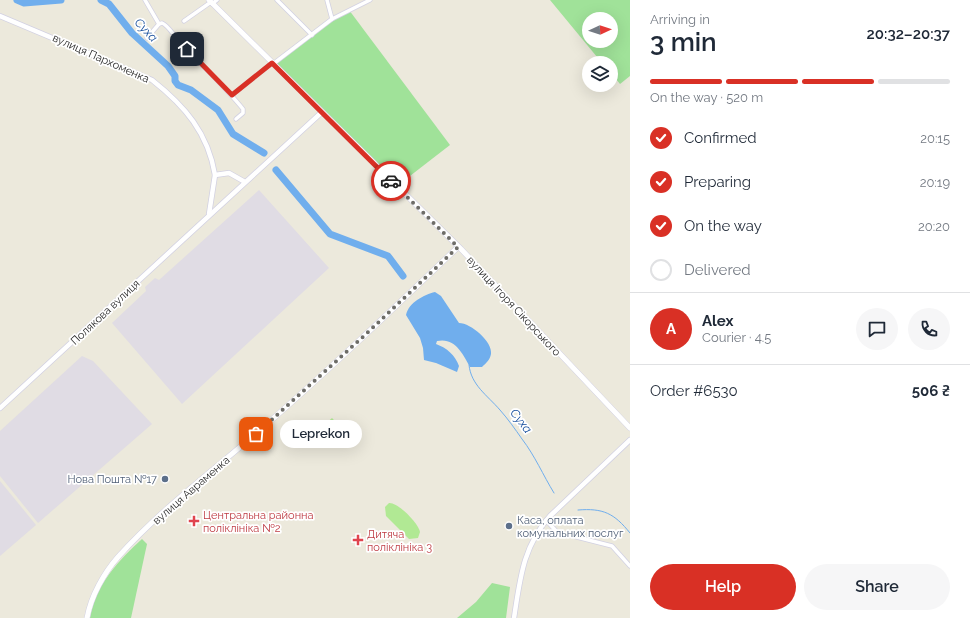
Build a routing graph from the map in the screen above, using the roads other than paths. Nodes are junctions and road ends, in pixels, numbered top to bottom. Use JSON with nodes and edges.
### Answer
{"nodes":[{"id":1,"x":145,"y":0,"type":"edge"},
{"id":2,"x":217,"y":0,"type":"edge"},
{"id":3,"x":277,"y":0,"type":"edge"},
{"id":4,"x":328,"y":0,"type":"edge"},
{"id":5,"x":370,"y":0,"type":"edge"},
{"id":6,"x":210,"y":2,"type":"edge"},
{"id":7,"x":0,"y":16,"type":"edge"},
{"id":8,"x":332,"y":19,"type":"junction"},
{"id":9,"x":184,"y":21,"type":"dead end"},
{"id":10,"x":159,"y":24,"type":"junction"},
{"id":11,"x":312,"y":35,"type":"junction"},
{"id":12,"x":147,"y":38,"type":"dead end"},
{"id":13,"x":272,"y":64,"type":"junction"},
{"id":14,"x":232,"y":95,"type":"junction"},
{"id":15,"x":322,"y":112,"type":"junction"},
{"id":16,"x":236,"y":119,"type":"dead end"},
{"id":17,"x":215,"y":175,"type":"junction"},
{"id":18,"x":245,"y":182,"type":"junction"},
{"id":19,"x":209,"y":214,"type":"junction"},
{"id":20,"x":458,"y":247,"type":"junction"},
{"id":21,"x":0,"y":408,"type":"edge"},
{"id":22,"x":630,"y":428,"type":"edge"},
{"id":23,"x":630,"y":440,"type":"edge"},
{"id":24,"x":546,"y":520,"type":"junction"},
{"id":25,"x":630,"y":566,"type":"edge"},
{"id":26,"x":87,"y":618,"type":"edge"},
{"id":27,"x":514,"y":618,"type":"edge"}],
"edges":[{"from":1,"to":10,"type":"street"},
{"from":2,"to":6,"type":"street"},
{"from":3,"to":11,"type":"street"},
{"from":4,"to":8,"type":"street"},
{"from":5,"to":8,"type":"street"},
{"from":6,"to":9,"type":"street"},
{"from":6,"to":13,"type":"main road","name":"вулиця Ігоря Сікорського"},
{"from":7,"to":17,"type":"street","name":"вулиця Пархоменка"},
{"from":8,"to":11,"type":"street"},
{"from":10,"to":12,"type":"street"},
{"from":10,"to":14,"type":"street"},
{"from":11,"to":13,"type":"street"},
{"from":13,"to":14,"type":"street"},
{"from":13,"to":15,"type":"main road","name":"вулиця Ігоря Сікорського"},
{"from":14,"to":16,"type":"street"},
{"from":15,"to":18,"type":"street","name":"Полякова вулиця"},
{"from":15,"to":20,"type":"main road","name":"вулиця Ігоря Сікорського"},
{"from":17,"to":18,"type":"street"},
{"from":17,"to":19,"type":"street"},
{"from":18,"to":19,"type":"street","name":"Полякова вулиця"},
{"from":19,"to":21,"type":"street","name":"Полякова вулиця"},
{"from":20,"to":22,"type":"main road","name":"вулиця Ігоря Сікорського"},
{"from":20,"to":26,"type":"main road","name":"вулиця Авраменка"},
{"from":23,"to":24,"type":"street"},
{"from":24,"to":25,"type":"street"},
{"from":24,"to":27,"type":"street"}]}
